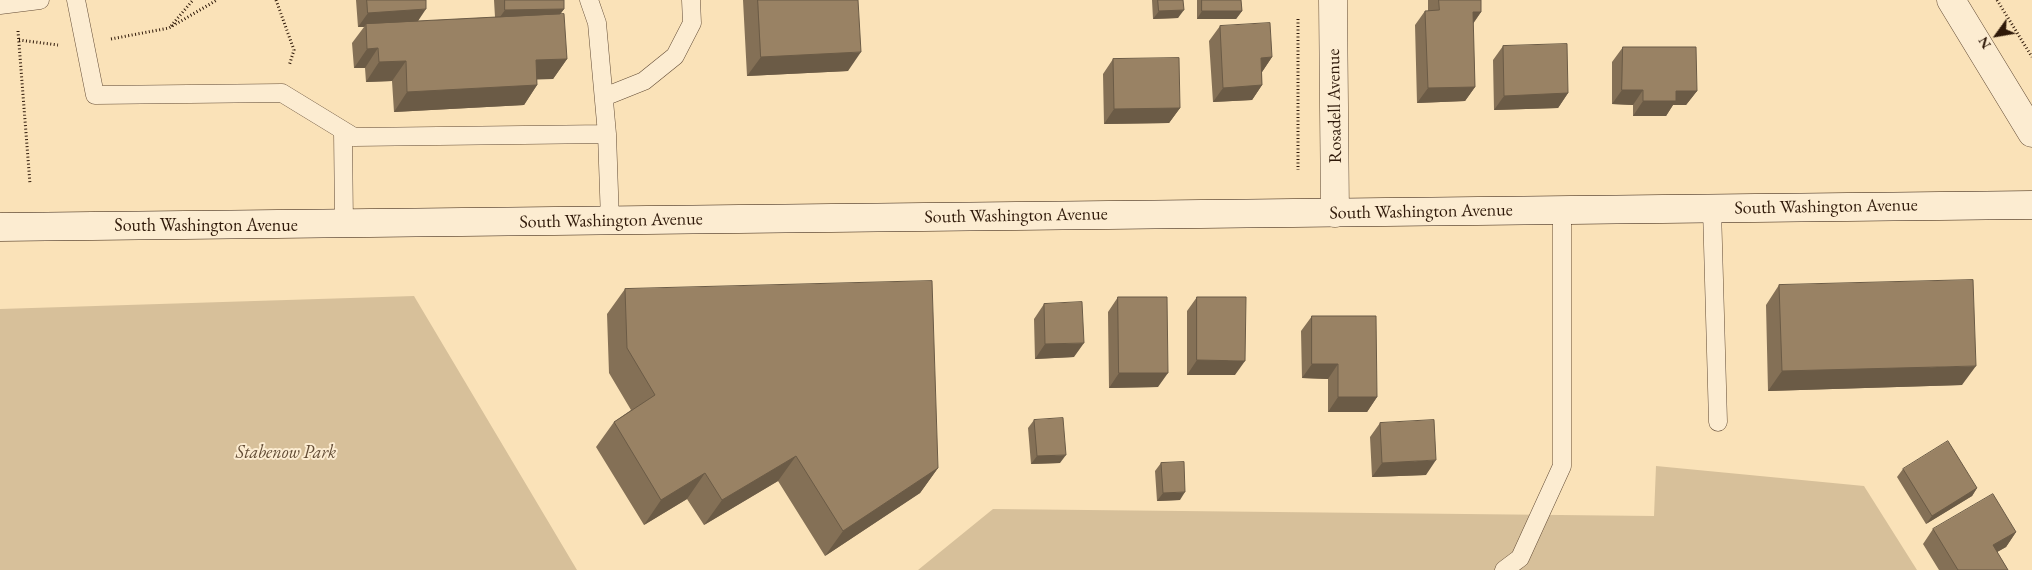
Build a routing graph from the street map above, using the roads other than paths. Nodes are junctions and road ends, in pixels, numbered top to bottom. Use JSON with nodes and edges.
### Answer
{"nodes":[{"id":1,"x":40,"y":0,"type":"edge"},
{"id":2,"x":76,"y":0,"type":"edge"},
{"id":3,"x":589,"y":0,"type":"edge"},
{"id":4,"x":691,"y":0,"type":"edge"},
{"id":5,"x":1334,"y":0,"type":"edge"},
{"id":6,"x":1950,"y":0,"type":"edge"},
{"id":7,"x":8,"y":4,"type":"edge"},
{"id":8,"x":604,"y":97,"type":"junction"},
{"id":9,"x":343,"y":131,"type":"junction"},
{"id":10,"x":2032,"y":133,"type":"edge"},
{"id":11,"x":607,"y":134,"type":"junction"},
{"id":12,"x":2032,"y":205,"type":"edge"},
{"id":13,"x":1712,"y":209,"type":"junction"},
{"id":14,"x":1562,"y":210,"type":"junction"},
{"id":15,"x":1335,"y":212,"type":"junction"},
{"id":16,"x":610,"y":221,"type":"junction"},
{"id":17,"x":344,"y":225,"type":"junction"},
{"id":18,"x":0,"y":227,"type":"edge"},
{"id":19,"x":1718,"y":422,"type":"dead end"},
{"id":20,"x":1504,"y":570,"type":"edge"}],
"edges":[{"from":1,"to":7,"type":"lane"},
{"from":2,"to":9,"type":"lane"},
{"from":3,"to":8,"type":"lane"},
{"from":4,"to":8,"type":"lane"},
{"from":5,"to":15,"type":"street","name":"Rosadell Avenue"},
{"from":6,"to":10,"type":"street"},
{"from":8,"to":11,"type":"lane"},
{"from":9,"to":11,"type":"lane"},
{"from":9,"to":17,"type":"lane"},
{"from":11,"to":16,"type":"lane"},
{"from":12,"to":13,"type":"street","name":"South Washington Avenue"},
{"from":13,"to":14,"type":"street","name":"South Washington Avenue"},
{"from":13,"to":19,"type":"lane"},
{"from":14,"to":15,"type":"street","name":"South Washington Avenue"},
{"from":14,"to":20,"type":"lane"},
{"from":15,"to":16,"type":"street","name":"South Washington Avenue"},
{"from":16,"to":17,"type":"street","name":"South Washington Avenue"},
{"from":17,"to":18,"type":"street","name":"South Washington Avenue"}]}
